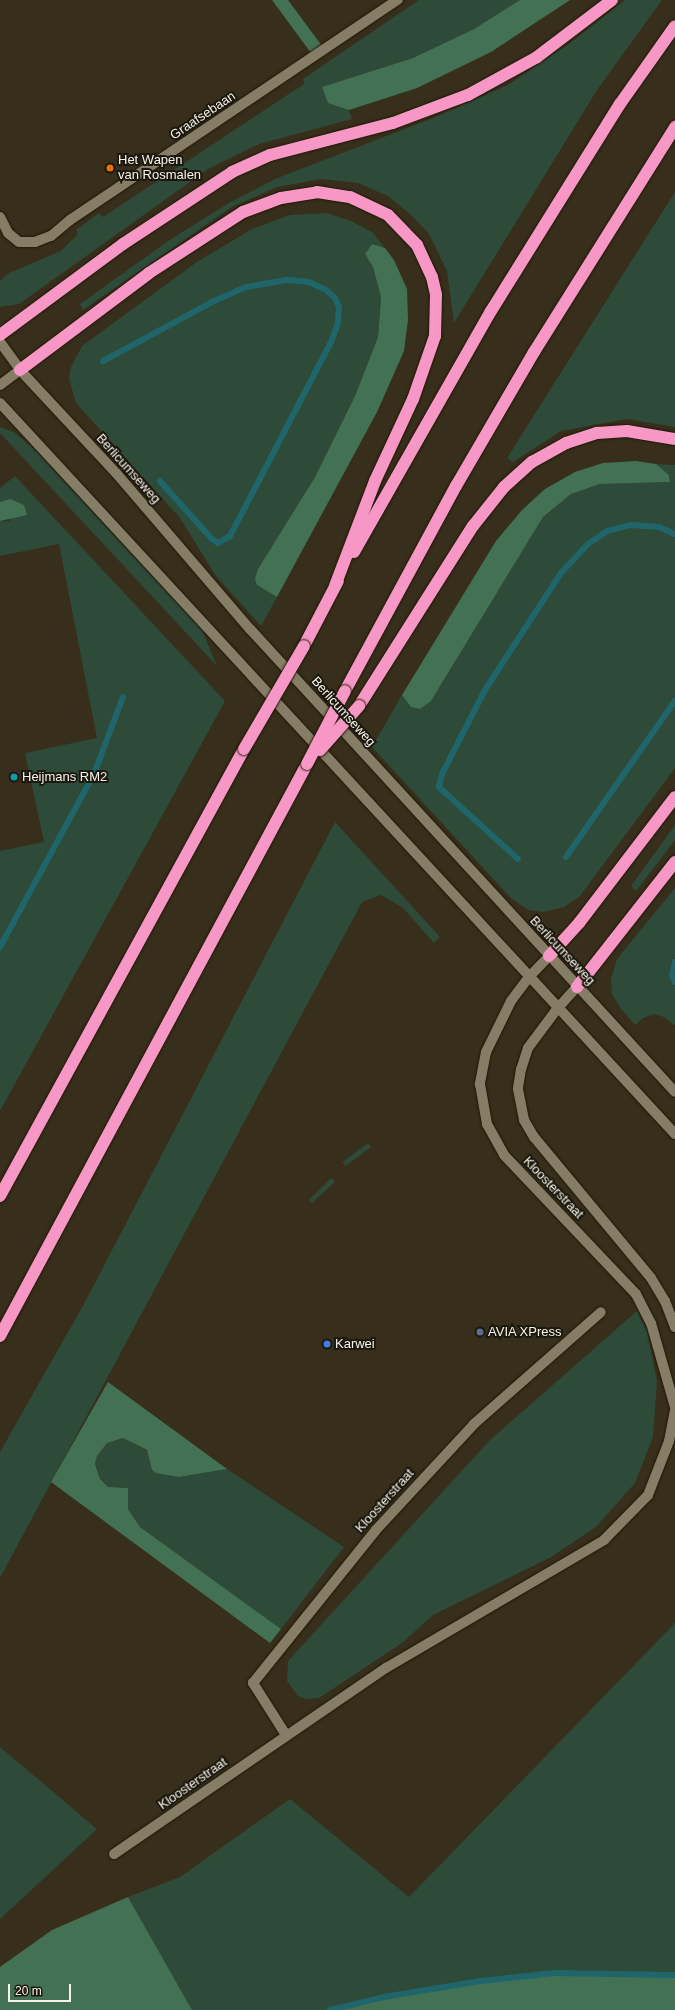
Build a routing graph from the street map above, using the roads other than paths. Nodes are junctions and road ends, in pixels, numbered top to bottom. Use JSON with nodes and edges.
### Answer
{"nodes":[{"id":1,"x":398,"y":0,"type":"edge"},
{"id":2,"x":612,"y":0,"type":"edge"},
{"id":3,"x":675,"y":26,"type":"edge"},
{"id":4,"x":675,"y":126,"type":"edge"},
{"id":5,"x":0,"y":217,"type":"edge"},
{"id":6,"x":0,"y":335,"type":"edge"},
{"id":7,"x":0,"y":342,"type":"edge"},
{"id":8,"x":20,"y":370,"type":"junction"},
{"id":9,"x":0,"y":385,"type":"edge"},
{"id":10,"x":0,"y":403,"type":"edge"},
{"id":11,"x":675,"y":439,"type":"edge"},
{"id":12,"x":335,"y":586,"type":"junction"},
{"id":13,"x":307,"y":764,"type":"junction"},
{"id":14,"x":675,"y":797,"type":"edge"},
{"id":15,"x":675,"y":862,"type":"edge"},
{"id":16,"x":549,"y":956,"type":"junction"},
{"id":17,"x":528,"y":977,"type":"junction"},
{"id":18,"x":577,"y":987,"type":"junction"},
{"id":19,"x":557,"y":1009,"type":"junction"},
{"id":20,"x":675,"y":1092,"type":"edge"},
{"id":21,"x":675,"y":1134,"type":"edge"},
{"id":22,"x":0,"y":1196,"type":"edge"},
{"id":23,"x":601,"y":1312,"type":"dead end"},
{"id":24,"x":675,"y":1327,"type":"edge"},
{"id":25,"x":0,"y":1336,"type":"edge"},
{"id":26,"x":675,"y":1407,"type":"edge"},
{"id":27,"x":675,"y":1411,"type":"edge"},
{"id":28,"x":286,"y":1735,"type":"junction"},
{"id":29,"x":114,"y":1854,"type":"dead end"}],
"edges":[{"from":1,"to":5,"type":"street","name":"Graafsebaan"},
{"from":2,"to":6,"type":"highway"},
{"from":3,"to":12,"type":"highway"},
{"from":4,"to":13,"type":"highway","bridge":true},
{"from":7,"to":8,"type":"street","name":"Berlicumseweg"},
{"from":8,"to":9,"type":"street"},
{"from":8,"to":12,"type":"highway"},
{"from":8,"to":16,"type":"street","name":"Berlicumseweg"},
{"from":10,"to":17,"type":"street"},
{"from":11,"to":13,"type":"highway","bridge":true},
{"from":12,"to":22,"type":"highway","bridge":true},
{"from":13,"to":25,"type":"highway"},
{"from":14,"to":16,"type":"highway"},
{"from":15,"to":18,"type":"highway"},
{"from":16,"to":17,"type":"street"},
{"from":16,"to":18,"type":"street","name":"Berlicumseweg"},
{"from":17,"to":19,"type":"street"},
{"from":17,"to":26,"type":"street","name":"Kloosterstraat"},
{"from":18,"to":19,"type":"street"},
{"from":18,"to":20,"type":"street","name":"Berlicumseweg"},
{"from":19,"to":21,"type":"street"},
{"from":19,"to":24,"type":"street","name":"Kloosterstraat"},
{"from":23,"to":28,"type":"street","name":"Kloosterstraat"},
{"from":27,"to":28,"type":"street","name":"Kloosterstraat"},
{"from":28,"to":29,"type":"street","name":"Kloosterstraat"}]}
